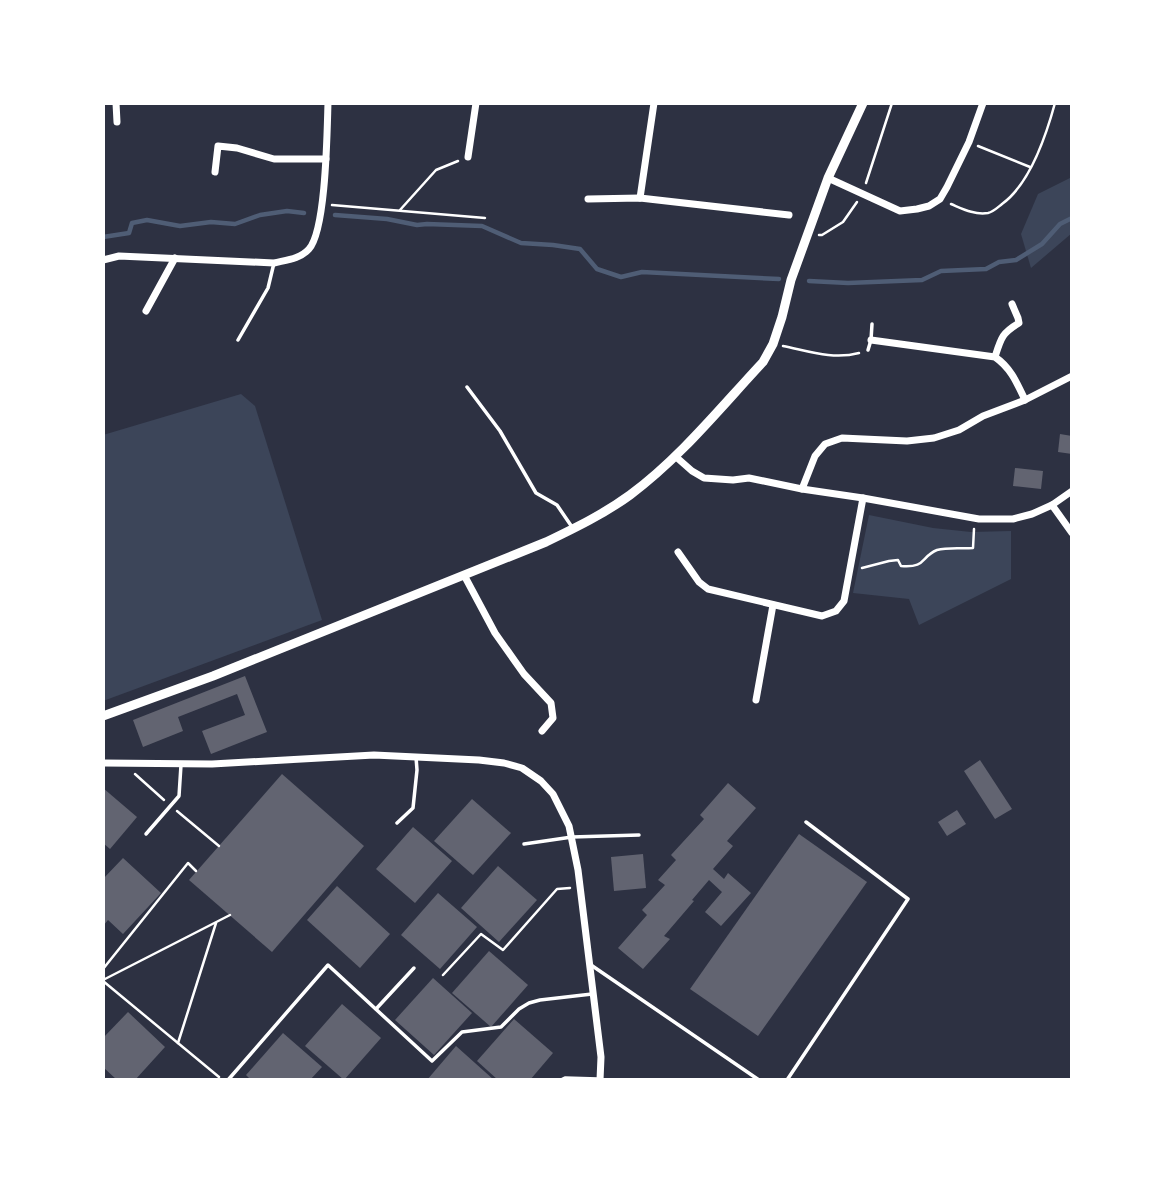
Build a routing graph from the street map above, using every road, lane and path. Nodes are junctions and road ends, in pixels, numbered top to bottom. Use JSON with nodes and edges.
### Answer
{"nodes":[{"id":1,"x":116,"y":103,"type":"edge"},
{"id":2,"x":328,"y":103,"type":"edge"},
{"id":3,"x":476,"y":103,"type":"edge"},
{"id":4,"x":654,"y":103,"type":"edge"},
{"id":5,"x":863,"y":103,"type":"edge"},
{"id":6,"x":892,"y":103,"type":"edge"},
{"id":7,"x":983,"y":103,"type":"edge"},
{"id":8,"x":1055,"y":103,"type":"edge"},
{"id":9,"x":117,"y":122,"type":"dead end"},
{"id":10,"x":969,"y":142,"type":"junction"},
{"id":11,"x":468,"y":157,"type":"joint"},
{"id":12,"x":326,"y":159,"type":"junction"},
{"id":13,"x":1030,"y":167,"type":"junction"},
{"id":14,"x":215,"y":172,"type":"dead end"},
{"id":15,"x":828,"y":178,"type":"junction"},
{"id":16,"x":862,"y":194,"type":"junction"},
{"id":17,"x":640,"y":198,"type":"junction"},
{"id":18,"x":588,"y":199,"type":"dead end"},
{"id":19,"x":940,"y":199,"type":"junction"},
{"id":20,"x":322,"y":204,"type":"junction"},
{"id":21,"x":399,"y":210,"type":"junction"},
{"id":22,"x":789,"y":215,"type":"dead end"},
{"id":23,"x":485,"y":218,"type":"dead end"},
{"id":24,"x":807,"y":235,"type":"junction"},
{"id":25,"x":175,"y":258,"type":"junction"},
{"id":26,"x":103,"y":260,"type":"edge"},
{"id":27,"x":274,"y":263,"type":"junction"},
{"id":28,"x":1012,"y":303,"type":"dead end"},
{"id":29,"x":146,"y":311,"type":"dead end"},
{"id":30,"x":872,"y":324,"type":"dead end"},
{"id":31,"x":238,"y":340,"type":"dead end"},
{"id":32,"x":871,"y":340,"type":"junction"},
{"id":33,"x":773,"y":344,"type":"junction"},
{"id":34,"x":868,"y":350,"type":"joint"},
{"id":35,"x":995,"y":357,"type":"junction"},
{"id":36,"x":1072,"y":376,"type":"edge"},
{"id":37,"x":467,"y":387,"type":"dead end"},
{"id":38,"x":1025,"y":400,"type":"junction"},
{"id":39,"x":675,"y":456,"type":"junction"},
{"id":40,"x":802,"y":489,"type":"junction"},
{"id":41,"x":1072,"y":491,"type":"edge"},
{"id":42,"x":863,"y":498,"type":"junction"},
{"id":43,"x":1052,"y":505,"type":"junction"},
{"id":44,"x":975,"y":518,"type":"junction"},
{"id":45,"x":573,"y":529,"type":"junction"},
{"id":46,"x":1072,"y":533,"type":"edge"},
{"id":47,"x":678,"y":552,"type":"dead end"},
{"id":48,"x":850,"y":572,"type":"junction"},
{"id":49,"x":464,"y":575,"type":"junction"},
{"id":50,"x":773,"y":605,"type":"junction"},
{"id":51,"x":756,"y":700,"type":"dead end"},
{"id":52,"x":103,"y":716,"type":"edge"},
{"id":53,"x":542,"y":731,"type":"dead end"},
{"id":54,"x":416,"y":757,"type":"junction"},
{"id":55,"x":103,"y":762,"type":"edge"},
{"id":56,"x":181,"y":765,"type":"junction"},
{"id":57,"x":806,"y":822,"type":"dead end"},
{"id":58,"x":397,"y":824,"type":"dead end"},
{"id":59,"x":146,"y":834,"type":"dead end"},
{"id":60,"x":639,"y":835,"type":"dead end"},
{"id":61,"x":572,"y":836,"type":"junction"},
{"id":62,"x":524,"y":844,"type":"dead end"},
{"id":63,"x":197,"y":871,"type":"dead end"},
{"id":64,"x":581,"y":887,"type":"junction"},
{"id":65,"x":230,"y":915,"type":"dead end"},
{"id":66,"x":216,"y":922,"type":"junction"},
{"id":67,"x":591,"y":965,"type":"junction"},
{"id":68,"x":414,"y":968,"type":"dead end"},
{"id":69,"x":103,"y":969,"type":"edge"},
{"id":70,"x":443,"y":975,"type":"dead end"},
{"id":71,"x":103,"y":981,"type":"edge"},
{"id":72,"x":594,"y":994,"type":"junction"},
{"id":73,"x":376,"y":1009,"type":"junction"},
{"id":74,"x":178,"y":1044,"type":"junction"},
{"id":75,"x":600,"y":1079,"type":"edge"},
{"id":76,"x":222,"y":1080,"type":"edge"},
{"id":77,"x":228,"y":1080,"type":"edge"},
{"id":78,"x":561,"y":1080,"type":"edge"},
{"id":79,"x":759,"y":1080,"type":"edge"},
{"id":80,"x":787,"y":1080,"type":"edge"}],
"edges":[{"from":1,"to":9,"type":"street"},
{"from":2,"to":12,"type":"street"},
{"from":3,"to":11,"type":"street"},
{"from":4,"to":17,"type":"street"},
{"from":5,"to":15,"type":"street"},
{"from":6,"to":16,"type":"path"},
{"from":7,"to":10,"type":"street"},
{"from":8,"to":13,"type":"path"},
{"from":10,"to":13,"type":"path"},
{"from":10,"to":19,"type":"street"},
{"from":11,"to":21,"type":"path"},
{"from":12,"to":14,"type":"street"},
{"from":12,"to":20,"type":"street"},
{"from":13,"to":19,"type":"path"},
{"from":15,"to":16,"type":"street"},
{"from":15,"to":24,"type":"street"},
{"from":16,"to":19,"type":"street"},
{"from":16,"to":24,"type":"path"},
{"from":17,"to":18,"type":"street"},
{"from":17,"to":22,"type":"street"},
{"from":20,"to":21,"type":"path"},
{"from":20,"to":27,"type":"street"},
{"from":21,"to":23,"type":"path"},
{"from":24,"to":33,"type":"street"},
{"from":25,"to":26,"type":"street"},
{"from":25,"to":27,"type":"street"},
{"from":25,"to":29,"type":"street"},
{"from":27,"to":31,"type":"lane"},
{"from":28,"to":35,"type":"street"},
{"from":30,"to":32,"type":"lane"},
{"from":32,"to":34,"type":"lane"},
{"from":32,"to":35,"type":"street"},
{"from":33,"to":34,"type":"path"},
{"from":33,"to":39,"type":"street"},
{"from":35,"to":38,"type":"street"},
{"from":36,"to":38,"type":"street"},
{"from":37,"to":45,"type":"lane"},
{"from":38,"to":40,"type":"street"},
{"from":39,"to":40,"type":"street"},
{"from":39,"to":45,"type":"street"},
{"from":40,"to":42,"type":"street"},
{"from":41,"to":43,"type":"street"},
{"from":42,"to":44,"type":"street"},
{"from":42,"to":48,"type":"street"},
{"from":43,"to":44,"type":"street"},
{"from":43,"to":46,"type":"street"},
{"from":44,"to":48,"type":"path"},
{"from":45,"to":49,"type":"street"},
{"from":47,"to":50,"type":"street"},
{"from":48,"to":50,"type":"street"},
{"from":49,"to":52,"type":"street"},
{"from":49,"to":53,"type":"street"},
{"from":50,"to":51,"type":"street"},
{"from":54,"to":56,"type":"street"},
{"from":54,"to":58,"type":"lane"},
{"from":54,"to":61,"type":"street"},
{"from":55,"to":56,"type":"street"},
{"from":56,"to":59,"type":"lane"},
{"from":57,"to":80,"type":"lane"},
{"from":60,"to":61,"type":"lane"},
{"from":61,"to":62,"type":"lane"},
{"from":61,"to":64,"type":"street"},
{"from":63,"to":69,"type":"path"},
{"from":64,"to":67,"type":"street"},
{"from":64,"to":70,"type":"path"},
{"from":65,"to":66,"type":"path"},
{"from":66,"to":71,"type":"path"},
{"from":66,"to":74,"type":"path"},
{"from":67,"to":72,"type":"street"},
{"from":67,"to":79,"type":"lane"},
{"from":68,"to":73,"type":"lane"},
{"from":71,"to":74,"type":"path"},
{"from":72,"to":73,"type":"lane"},
{"from":72,"to":75,"type":"street"},
{"from":73,"to":77,"type":"lane"},
{"from":74,"to":76,"type":"path"},
{"from":75,"to":78,"type":"lane"}]}
